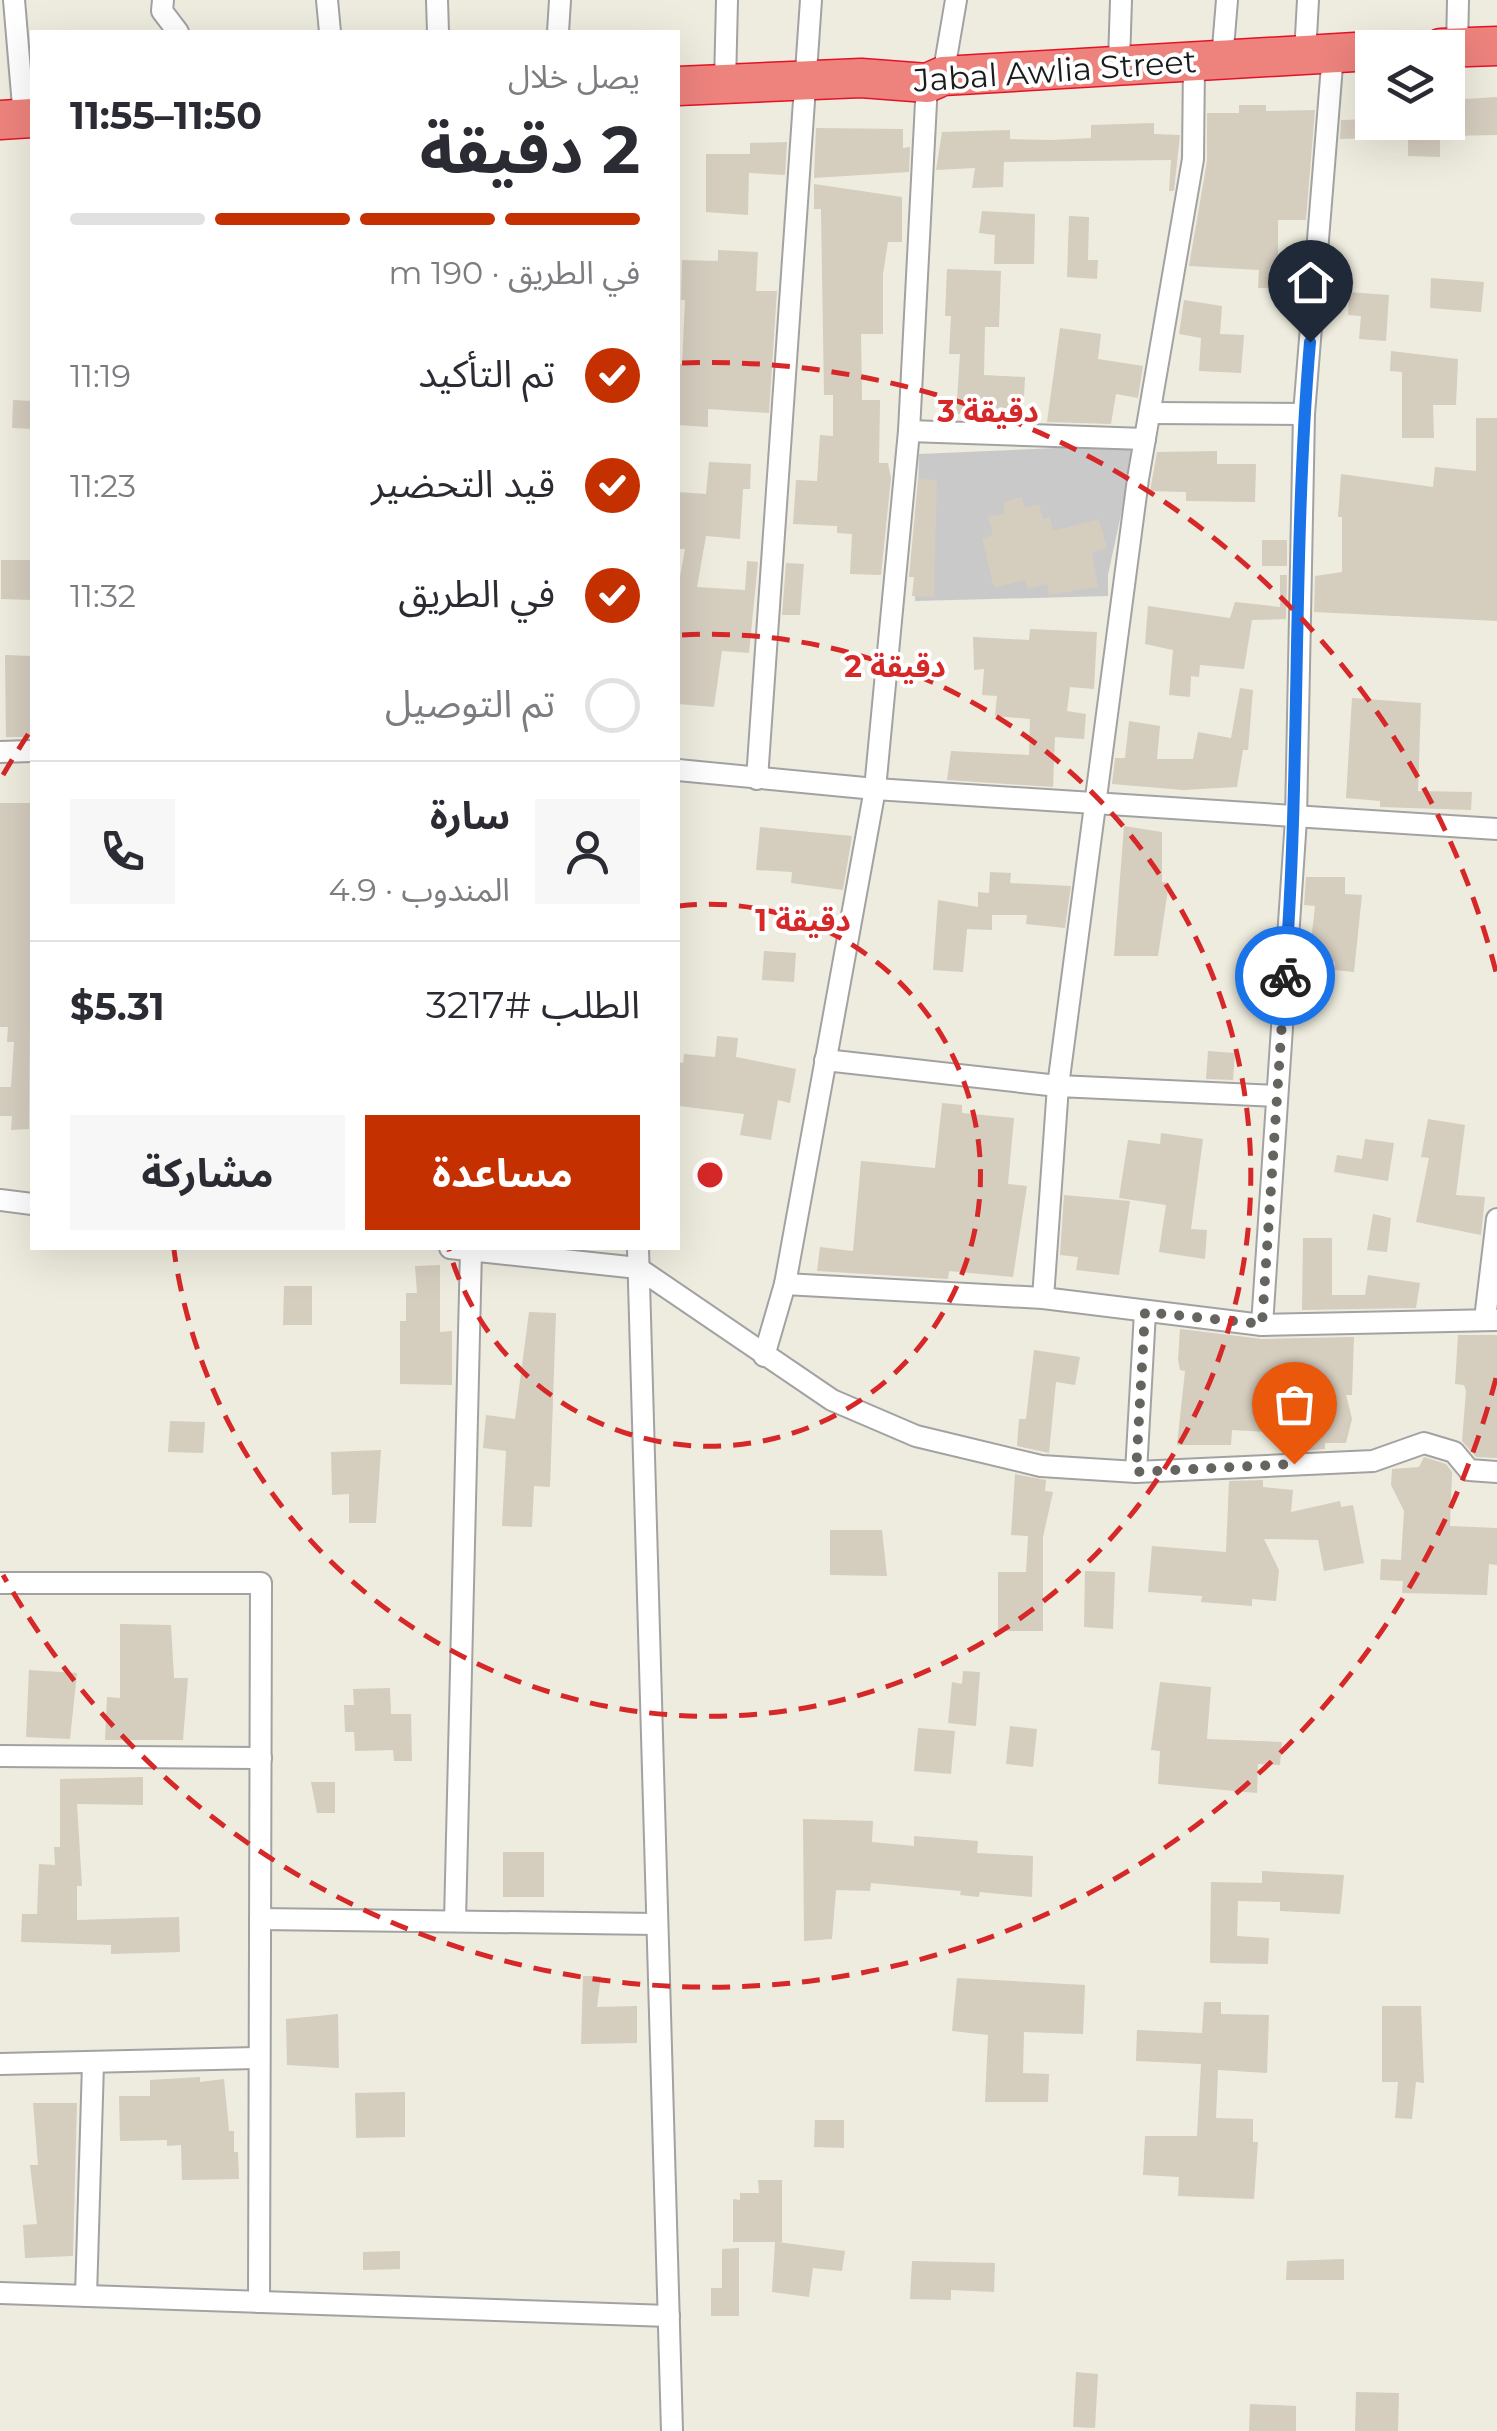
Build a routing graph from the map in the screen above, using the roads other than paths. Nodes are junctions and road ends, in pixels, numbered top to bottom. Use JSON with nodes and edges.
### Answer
{"nodes":[{"id":1,"x":14,"y":0,"type":"edge"},
{"id":2,"x":163,"y":0,"type":"edge"},
{"id":3,"x":327,"y":0,"type":"edge"},
{"id":4,"x":437,"y":0,"type":"edge"},
{"id":5,"x":560,"y":0,"type":"edge"},
{"id":6,"x":728,"y":0,"type":"edge"},
{"id":7,"x":811,"y":0,"type":"edge"},
{"id":8,"x":956,"y":0,"type":"edge"},
{"id":9,"x":1121,"y":0,"type":"edge"},
{"id":10,"x":1227,"y":0,"type":"edge"},
{"id":11,"x":1308,"y":0,"type":"edge"},
{"id":12,"x":1458,"y":0,"type":"edge"},
{"id":13,"x":176,"y":30,"type":"edge"},
{"id":14,"x":330,"y":30,"type":"edge"},
{"id":15,"x":438,"y":30,"type":"edge"},
{"id":16,"x":558,"y":30,"type":"edge"},
{"id":17,"x":1452,"y":30,"type":"edge"},
{"id":18,"x":1497,"y":46,"type":"edge"},
{"id":19,"x":1465,"y":47,"type":"edge"},
{"id":20,"x":1355,"y":52,"type":"edge"},
{"id":21,"x":1319,"y":53,"type":"junction"},
{"id":22,"x":1208,"y":61,"type":"junction"},
{"id":23,"x":1118,"y":62,"type":"junction"},
{"id":24,"x":808,"y":80,"type":"junction"},
{"id":25,"x":935,"y":80,"type":"junction"},
{"id":26,"x":725,"y":84,"type":"junction"},
{"id":27,"x":680,"y":86,"type":"edge"},
{"id":28,"x":19,"y":119,"type":"edge"},
{"id":29,"x":1152,"y":413,"type":"junction"},
{"id":30,"x":1304,"y":414,"type":"junction"},
{"id":31,"x":909,"y":430,"type":"junction"},
{"id":32,"x":1145,"y":439,"type":"junction"},
{"id":33,"x":30,"y":751,"type":"edge"},
{"id":34,"x":0,"y":752,"type":"edge"},
{"id":35,"x":680,"y":770,"type":"edge"},
{"id":36,"x":758,"y":779,"type":"junction"},
{"id":37,"x":875,"y":789,"type":"junction"},
{"id":38,"x":1096,"y":804,"type":"junction"},
{"id":39,"x":1296,"y":819,"type":"junction"},
{"id":40,"x":1497,"y":829,"type":"edge"},
{"id":41,"x":825,"y":1060,"type":"junction"},
{"id":42,"x":1058,"y":1086,"type":"junction"},
{"id":43,"x":1276,"y":1096,"type":"junction"},
{"id":44,"x":0,"y":1200,"type":"edge"},
{"id":45,"x":30,"y":1204,"type":"edge"},
{"id":46,"x":1497,"y":1219,"type":"edge"},
{"id":47,"x":457,"y":1250,"type":"edge"},
{"id":48,"x":493,"y":1250,"type":"edge"},
{"id":49,"x":638,"y":1258,"type":"edge"},
{"id":50,"x":785,"y":1284,"type":"junction"},
{"id":51,"x":1043,"y":1298,"type":"junction"},
{"id":52,"x":1145,"y":1312,"type":"junction"},
{"id":53,"x":1491,"y":1320,"type":"edge"},
{"id":54,"x":1262,"y":1324,"type":"junction"},
{"id":55,"x":764,"y":1356,"type":"junction"},
{"id":56,"x":1136,"y":1472,"type":"junction"},
{"id":57,"x":1497,"y":1472,"type":"edge"},
{"id":58,"x":0,"y":1583,"type":"edge"},
{"id":59,"x":0,"y":1756,"type":"edge"},
{"id":60,"x":260,"y":1758,"type":"junction"},
{"id":61,"x":260,"y":1919,"type":"junction"},
{"id":62,"x":455,"y":1922,"type":"junction"},
{"id":63,"x":658,"y":1924,"type":"junction"},
{"id":64,"x":260,"y":2058,"type":"junction"},
{"id":65,"x":0,"y":2064,"type":"edge"},
{"id":66,"x":93,"y":2064,"type":"junction"},
{"id":67,"x":0,"y":2293,"type":"edge"},
{"id":68,"x":86,"y":2296,"type":"junction"},
{"id":69,"x":259,"y":2302,"type":"junction"},
{"id":70,"x":669,"y":2316,"type":"junction"},
{"id":71,"x":672,"y":2431,"type":"edge"}],
"edges":[{"from":1,"to":28,"type":"street"},
{"from":2,"to":13,"type":"street"},
{"from":3,"to":14,"type":"street"},
{"from":4,"to":15,"type":"street"},
{"from":5,"to":16,"type":"street"},
{"from":6,"to":26,"type":"street"},
{"from":7,"to":24,"type":"street"},
{"from":8,"to":25,"type":"street"},
{"from":9,"to":23,"type":"street"},
{"from":10,"to":22,"type":"street"},
{"from":11,"to":21,"type":"street"},
{"from":12,"to":17,"type":"street"},
{"from":18,"to":19,"type":"highway"},
{"from":20,"to":21,"type":"highway","name":"Jabal Awlia Street"},
{"from":21,"to":22,"type":"highway","name":"Jabal Awlia Street"},
{"from":21,"to":30,"type":"street"},
{"from":22,"to":23,"type":"highway","name":"Jabal Awlia Street"},
{"from":22,"to":29,"type":"street"},
{"from":23,"to":25,"type":"highway","name":"Jabal Awlia Street"},
{"from":24,"to":25,"type":"highway","name":"Jabal Awlia Street"},
{"from":24,"to":26,"type":"highway","name":"Jabal Awlia Street"},
{"from":24,"to":36,"type":"street"},
{"from":25,"to":31,"type":"street"},
{"from":26,"to":27,"type":"highway","name":"Jabal Awlia Street"},
{"from":29,"to":30,"type":"street"},
{"from":29,"to":32,"type":"street"},
{"from":30,"to":39,"type":"street"},
{"from":31,"to":32,"type":"street"},
{"from":31,"to":37,"type":"street"},
{"from":32,"to":38,"type":"street"},
{"from":33,"to":34,"type":"street"},
{"from":35,"to":36,"type":"street"},
{"from":36,"to":37,"type":"street"},
{"from":37,"to":38,"type":"street"},
{"from":37,"to":41,"type":"street"},
{"from":38,"to":39,"type":"street"},
{"from":38,"to":42,"type":"street"},
{"from":39,"to":40,"type":"street"},
{"from":39,"to":43,"type":"street"},
{"from":41,"to":42,"type":"street"},
{"from":41,"to":50,"type":"street"},
{"from":42,"to":43,"type":"street"},
{"from":42,"to":51,"type":"street"},
{"from":43,"to":54,"type":"street"},
{"from":44,"to":45,"type":"street"},
{"from":46,"to":53,"type":"street"},
{"from":47,"to":62,"type":"street"},
{"from":48,"to":49,"type":"street"},
{"from":49,"to":55,"type":"street"},
{"from":49,"to":63,"type":"street"},
{"from":50,"to":51,"type":"street"},
{"from":50,"to":55,"type":"street"},
{"from":51,"to":52,"type":"street"},
{"from":52,"to":54,"type":"street"},
{"from":52,"to":56,"type":"street"},
{"from":53,"to":54,"type":"street"},
{"from":55,"to":56,"type":"street"},
{"from":56,"to":57,"type":"street"},
{"from":58,"to":60,"type":"street"},
{"from":59,"to":60,"type":"street"},
{"from":60,"to":61,"type":"street"},
{"from":61,"to":62,"type":"street"},
{"from":61,"to":64,"type":"street"},
{"from":62,"to":63,"type":"street"},
{"from":63,"to":70,"type":"street"},
{"from":64,"to":66,"type":"street"},
{"from":64,"to":69,"type":"street"},
{"from":65,"to":66,"type":"street"},
{"from":66,"to":68,"type":"street"},
{"from":67,"to":68,"type":"street"},
{"from":68,"to":69,"type":"street"},
{"from":69,"to":70,"type":"street"},
{"from":70,"to":71,"type":"street"}]}
